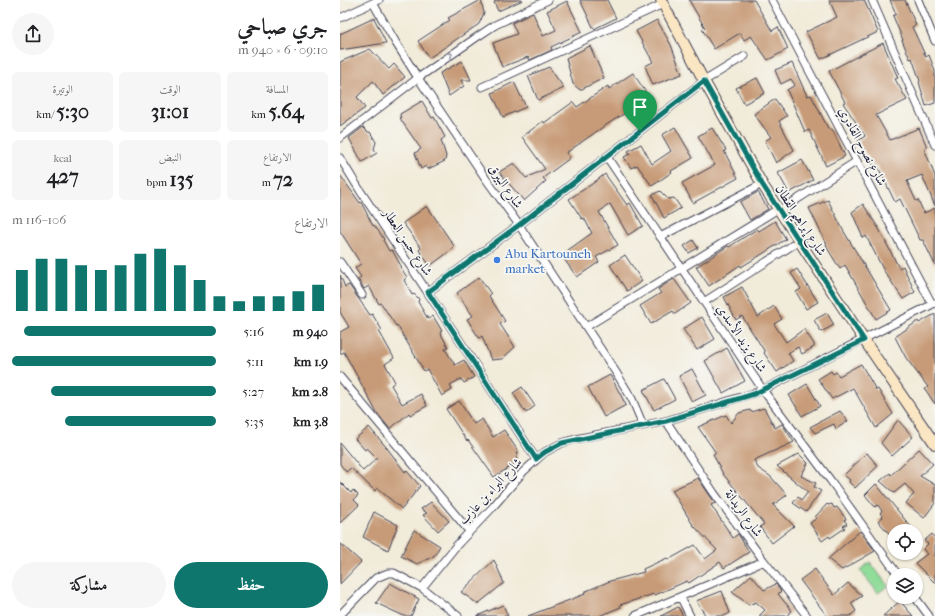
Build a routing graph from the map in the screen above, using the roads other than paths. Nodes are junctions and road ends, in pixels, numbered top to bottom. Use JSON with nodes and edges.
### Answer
{"nodes":[{"id":1,"x":548,"y":0,"type":"edge"},
{"id":2,"x":773,"y":0,"type":"edge"},
{"id":3,"x":872,"y":0,"type":"edge"},
{"id":4,"x":918,"y":0,"type":"edge"},
{"id":5,"x":376,"y":1,"type":"edge"},
{"id":6,"x":662,"y":2,"type":"edge"},
{"id":7,"x":340,"y":18,"type":"edge"},
{"id":8,"x":935,"y":41,"type":"edge"},
{"id":9,"x":745,"y":56,"type":"dead end"},
{"id":10,"x":418,"y":78,"type":"junction"},
{"id":11,"x":704,"y":81,"type":"junction"},
{"id":12,"x":482,"y":87,"type":"dead end"},
{"id":13,"x":340,"y":138,"type":"edge"},
{"id":14,"x":935,"y":145,"type":"edge"},
{"id":15,"x":608,"y":157,"type":"junction"},
{"id":16,"x":340,"y":158,"type":"edge"},
{"id":17,"x":857,"y":161,"type":"junction"},
{"id":18,"x":762,"y":184,"type":"junction"},
{"id":19,"x":778,"y":210,"type":"junction"},
{"id":20,"x":519,"y":225,"type":"junction"},
{"id":21,"x":660,"y":237,"type":"junction"},
{"id":22,"x":799,"y":241,"type":"junction"},
{"id":23,"x":340,"y":262,"type":"edge"},
{"id":24,"x":681,"y":268,"type":"junction"},
{"id":25,"x":428,"y":292,"type":"junction"},
{"id":26,"x":362,"y":295,"type":"dead end"},
{"id":27,"x":704,"y":302,"type":"junction"},
{"id":28,"x":934,"y":304,"type":"edge"},
{"id":29,"x":586,"y":327,"type":"junction"},
{"id":30,"x":864,"y":340,"type":"junction"},
{"id":31,"x":340,"y":377,"type":"edge"},
{"id":32,"x":763,"y":390,"type":"junction"},
{"id":33,"x":666,"y":421,"type":"junction"},
{"id":34,"x":643,"y":425,"type":"junction"},
{"id":35,"x":935,"y":444,"type":"edge"},
{"id":36,"x":536,"y":459,"type":"junction"},
{"id":37,"x":470,"y":531,"type":"junction"},
{"id":38,"x":764,"y":561,"type":"junction"},
{"id":39,"x":893,"y":568,"type":"edge"},
{"id":40,"x":422,"y":588,"type":"junction"},
{"id":41,"x":680,"y":598,"type":"junction"},
{"id":42,"x":920,"y":604,"type":"edge"},
{"id":43,"x":340,"y":615,"type":"edge"},
{"id":44,"x":458,"y":616,"type":"edge"},
{"id":45,"x":635,"y":616,"type":"edge"},
{"id":46,"x":690,"y":616,"type":"edge"},
{"id":47,"x":807,"y":616,"type":"edge"},
{"id":48,"x":929,"y":616,"type":"edge"}],
"edges":[{"from":10,"to":1,"type":"street","one_way":true},
{"from":2,"to":17,"type":"street","name":"شارع نصوح القادري"},
{"from":3,"to":14,"type":"street"},
{"from":4,"to":8,"type":"street"},
{"from":5,"to":7,"type":"street"},
{"from":5,"to":10,"type":"street","name":"شارع البيرق"},
{"from":6,"to":11,"type":"street","name":"شارع إبراهيم القطان"},
{"from":6,"to":12,"type":"street"},
{"from":9,"to":11,"type":"street"},
{"from":10,"to":13,"type":"street"},
{"from":10,"to":20,"type":"street","name":"شارع البيرق"},
{"from":11,"to":15,"type":"street"},
{"from":11,"to":18,"type":"street","name":"شارع إبراهيم القطان"},
{"from":15,"to":20,"type":"street"},
{"from":15,"to":21,"type":"street"},
{"from":16,"to":25,"type":"street","name":"شارع حسن العطار"},
{"from":17,"to":19,"type":"street"},
{"from":17,"to":28,"type":"street","name":"شارع نصوح القادري"},
{"from":18,"to":19,"type":"street","name":"شارع إبراهيم القطان"},
{"from":18,"to":21,"type":"street"},
{"from":19,"to":22,"type":"street","name":"شارع إبراهيم القطان"},
{"from":19,"to":24,"type":"street"},
{"from":20,"to":25,"type":"street"},
{"from":20,"to":29,"type":"street","name":"شارع البيرق"},
{"from":21,"to":24,"type":"street"},
{"from":22,"to":27,"type":"street","name":"شارع يزيد الأسدي"},
{"from":22,"to":30,"type":"street","name":"شارع إبراهيم القطان"},
{"from":23,"to":26,"type":"street"},
{"from":24,"to":27,"type":"street"},
{"from":24,"to":29,"type":"street"},
{"from":25,"to":36,"type":"street","name":"شارع حسن العطار"},
{"from":27,"to":32,"type":"street","name":"شارع يزيد الأسدي"},
{"from":28,"to":30,"type":"street","name":"شارع البراء بن عازب"},
{"from":29,"to":34,"type":"street","name":"شارع البيرق"},
{"from":30,"to":32,"type":"street","name":"شارع البراء بن عازب"},
{"from":30,"to":35,"type":"street","name":"شارع إبراهيم القطان"},
{"from":31,"to":37,"type":"street"},
{"from":32,"to":33,"type":"street","name":"شارع البراء بن عازب"},
{"from":32,"to":39,"type":"street","name":"شارع يزيد الأسدي"},
{"from":33,"to":34,"type":"street","name":"شارع البراء بن عازب"},
{"from":33,"to":38,"type":"street","name":"شارع الريدانة"},
{"from":34,"to":36,"type":"street","name":"شارع البراء بن عازب"},
{"from":36,"to":37,"type":"street","name":"شارع البراء بن عازب"},
{"from":37,"to":40,"type":"street","name":"شارع البراء بن عازب"},
{"from":38,"to":41,"type":"street"},
{"from":38,"to":47,"type":"street","name":"شارع الريدانة"},
{"from":40,"to":43,"type":"street"},
{"from":40,"to":44,"type":"street"},
{"from":41,"to":45,"type":"street"},
{"from":41,"to":46,"type":"street"},
{"from":42,"to":48,"type":"street"}]}
